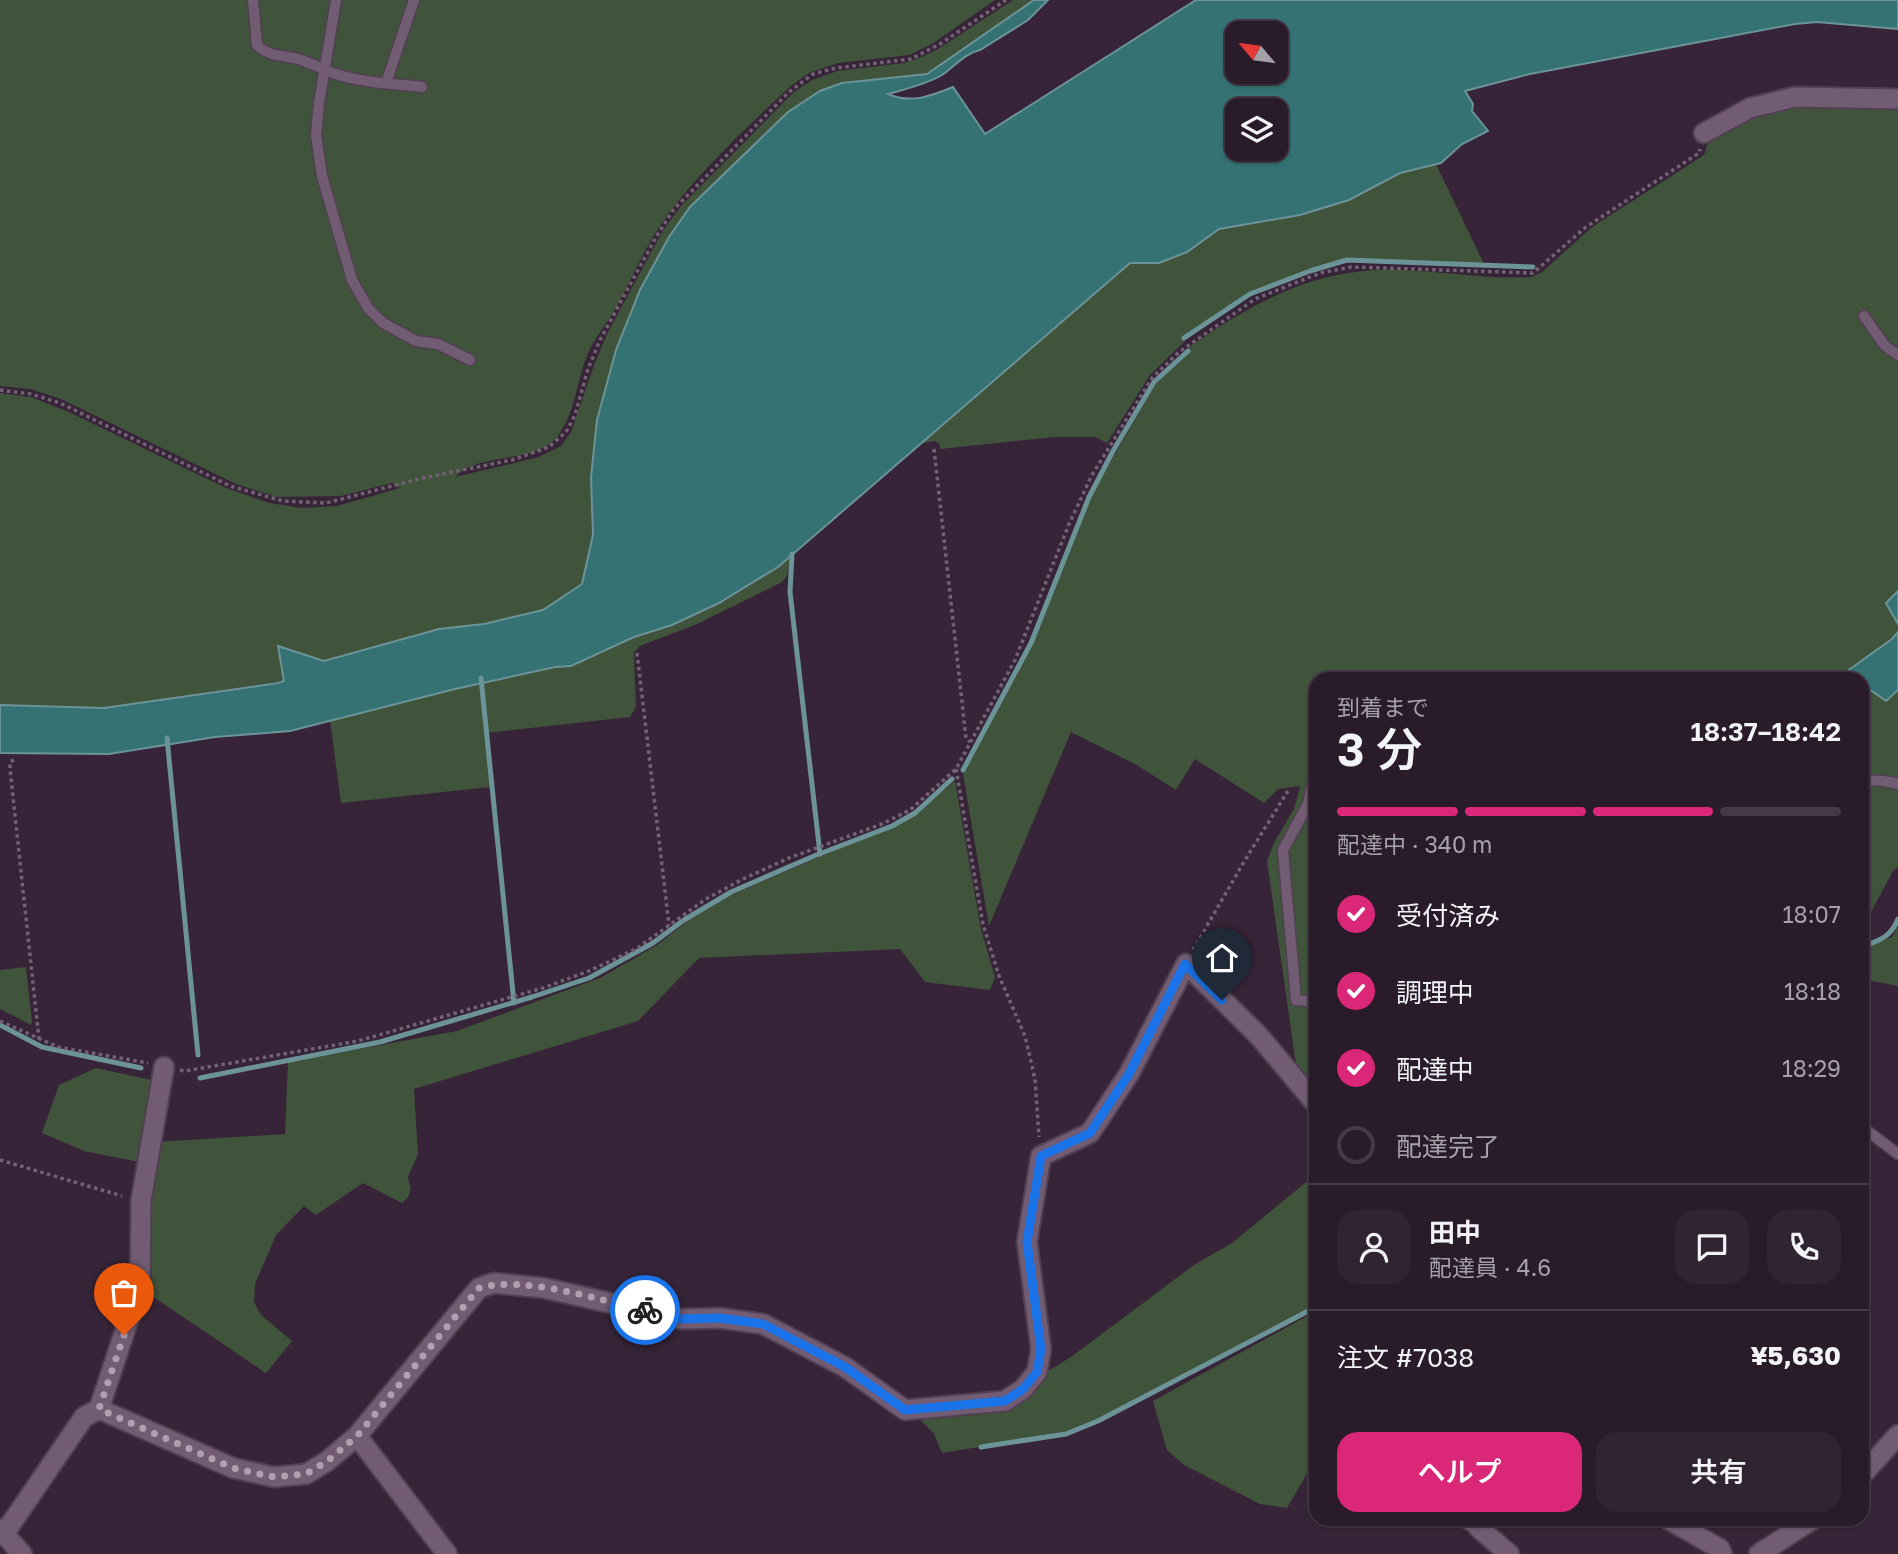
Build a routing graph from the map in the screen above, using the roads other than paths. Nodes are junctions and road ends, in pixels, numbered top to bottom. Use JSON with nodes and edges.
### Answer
{"nodes":[{"id":1,"x":253,"y":0,"type":"edge"},
{"id":2,"x":336,"y":0,"type":"edge"},
{"id":3,"x":414,"y":0,"type":"edge"},
{"id":4,"x":324,"y":68,"type":"junction"},
{"id":5,"x":386,"y":83,"type":"junction"},
{"id":6,"x":422,"y":87,"type":"dead end"},
{"id":7,"x":1898,"y":99,"type":"edge"},
{"id":8,"x":1704,"y":133,"type":"road end"},
{"id":9,"x":1864,"y":316,"type":"dead end"},
{"id":10,"x":1898,"y":355,"type":"edge"},
{"id":11,"x":470,"y":360,"type":"dead end"},
{"id":12,"x":1869,"y":781,"type":"edge"},
{"id":13,"x":1898,"y":784,"type":"edge"},
{"id":14,"x":1309,"y":799,"type":"edge"},
{"id":15,"x":1307,"y":1001,"type":"dead end"},
{"id":16,"x":164,"y":1067,"type":"road end"},
{"id":17,"x":1309,"y":1096,"type":"edge"},
{"id":18,"x":1869,"y":1133,"type":"edge"},
{"id":19,"x":1898,"y":1154,"type":"edge"},
{"id":20,"x":99,"y":1409,"type":"junction"},
{"id":21,"x":1898,"y":1435,"type":"edge"},
{"id":22,"x":357,"y":1436,"type":"junction"},
{"id":23,"x":1869,"y":1467,"type":"edge"},
{"id":24,"x":1483,"y":1526,"type":"edge"},
{"id":25,"x":1680,"y":1526,"type":"edge"},
{"id":26,"x":1802,"y":1526,"type":"edge"},
{"id":27,"x":2,"y":1531,"type":"edge"},
{"id":28,"x":22,"y":1554,"type":"edge"},
{"id":29,"x":447,"y":1554,"type":"edge"},
{"id":30,"x":1509,"y":1554,"type":"edge"},
{"id":31,"x":1722,"y":1554,"type":"edge"},
{"id":32,"x":1759,"y":1554,"type":"edge"}],
"edges":[{"from":1,"to":4,"type":"lane"},
{"from":2,"to":4,"type":"lane"},
{"from":3,"to":5,"type":"lane"},
{"from":4,"to":5,"type":"lane"},
{"from":4,"to":11,"type":"lane"},
{"from":5,"to":6,"type":"lane"},
{"from":7,"to":8,"type":"street"},
{"from":9,"to":10,"type":"lane"},
{"from":12,"to":13,"type":"lane"},
{"from":14,"to":15,"type":"lane"},
{"from":16,"to":20,"type":"street"},
{"from":17,"to":22,"type":"street"},
{"from":18,"to":19,"type":"lane"},
{"from":20,"to":22,"type":"street"},
{"from":20,"to":27,"type":"street"},
{"from":21,"to":23,"type":"street"},
{"from":22,"to":29,"type":"street"},
{"from":24,"to":30,"type":"street"},
{"from":25,"to":31,"type":"street"},
{"from":26,"to":32,"type":"street"},
{"from":27,"to":28,"type":"street"}]}
